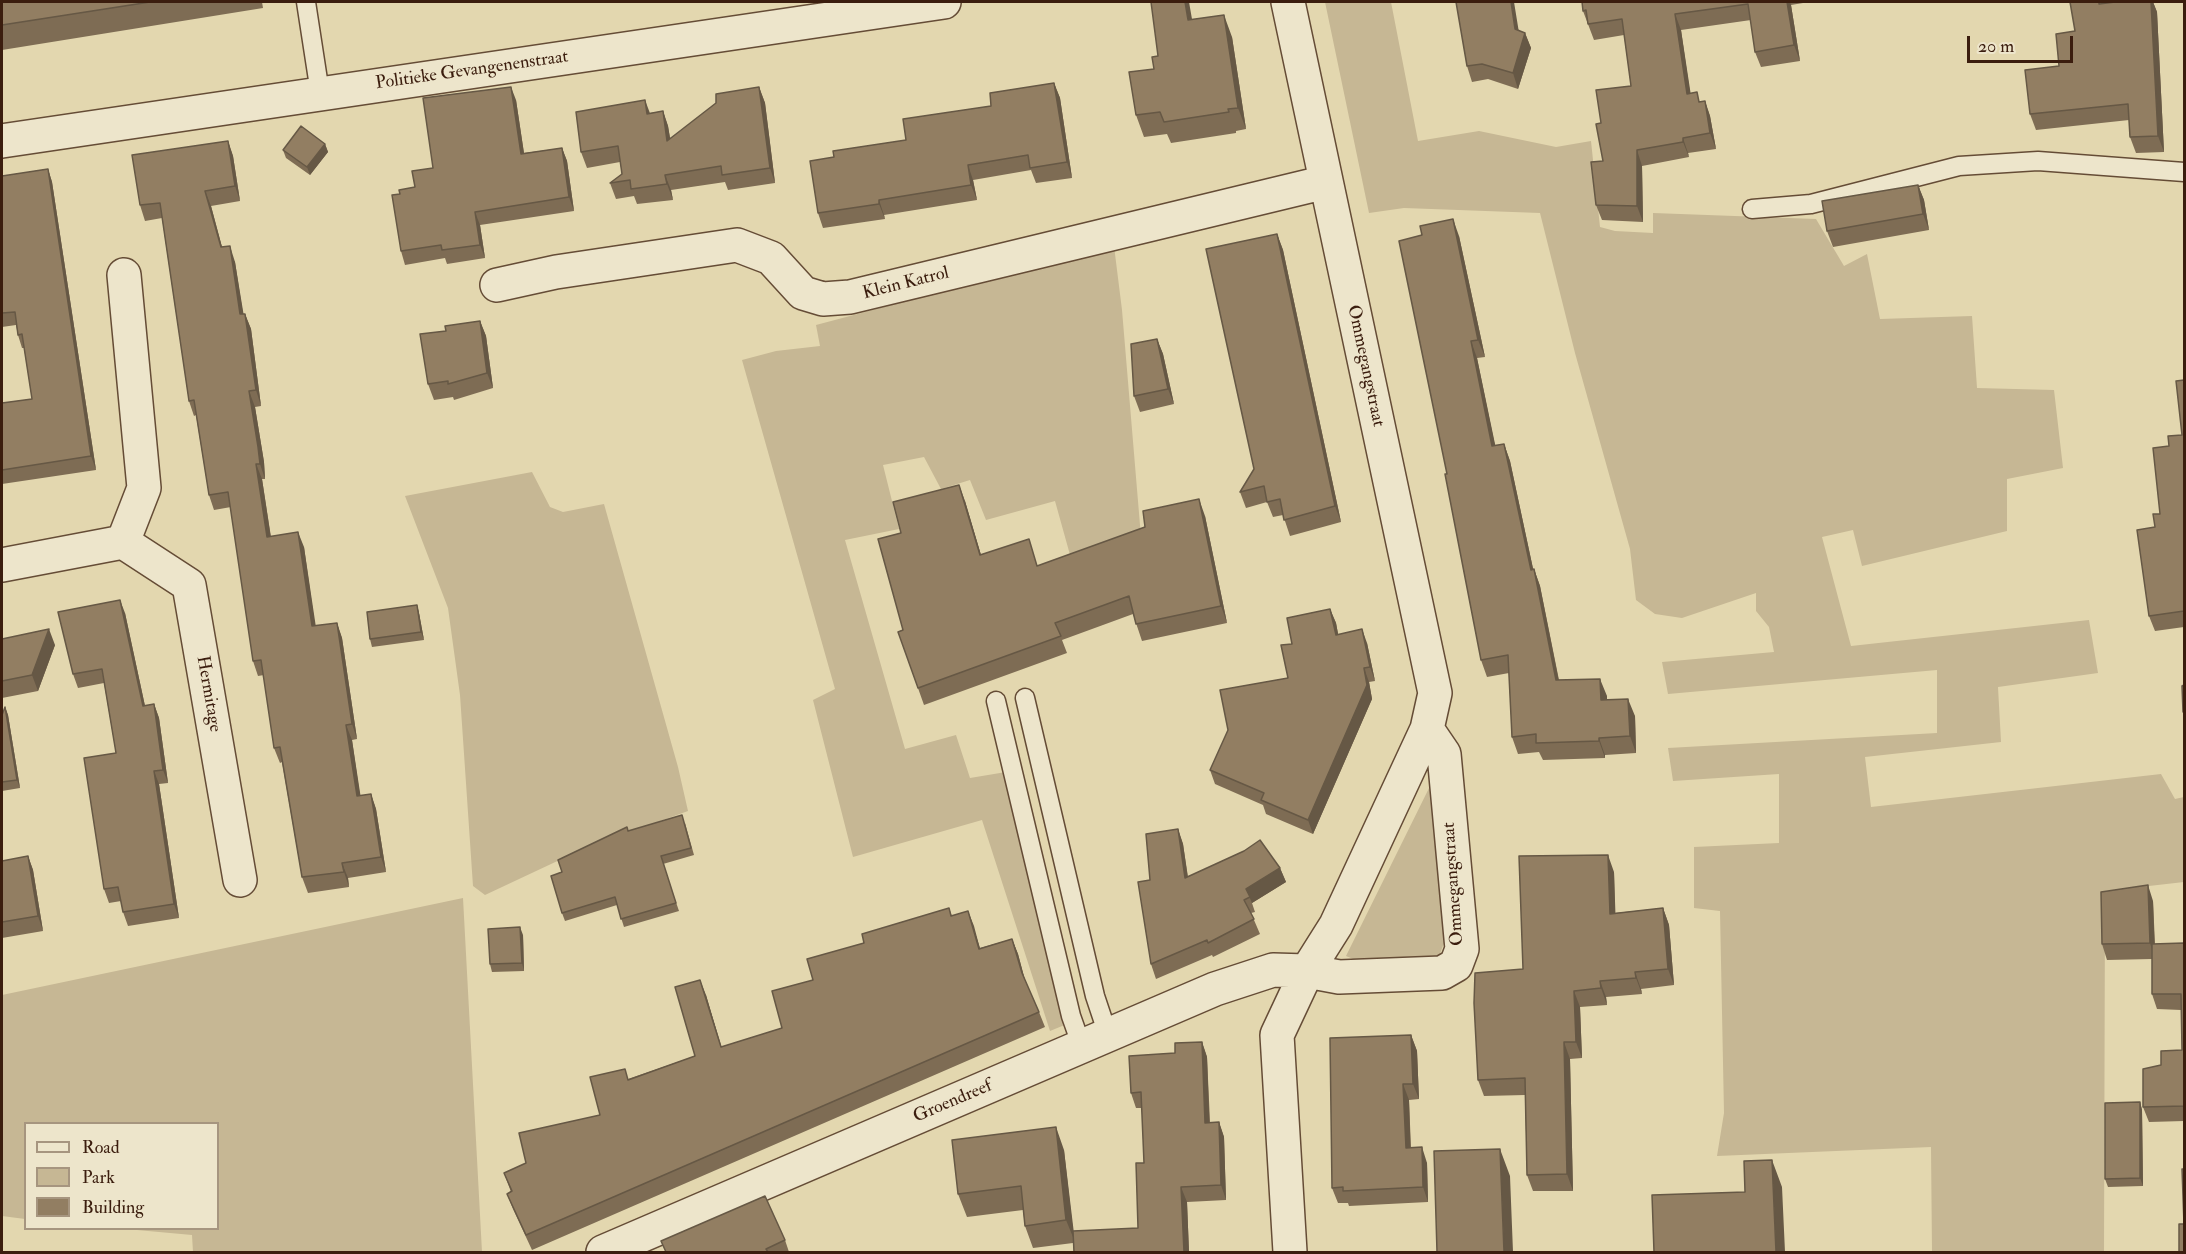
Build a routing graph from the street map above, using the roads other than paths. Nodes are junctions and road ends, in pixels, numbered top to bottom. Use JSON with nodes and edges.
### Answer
{"nodes":[{"id":1,"x":306,"y":2,"type":"edge"},
{"id":2,"x":944,"y":2,"type":"edge"},
{"id":3,"x":1288,"y":2,"type":"edge"},
{"id":4,"x":320,"y":93,"type":"junction"},
{"id":5,"x":2,"y":141,"type":"edge"},
{"id":6,"x":2184,"y":172,"type":"edge"},
{"id":7,"x":1326,"y":182,"type":"junction"},
{"id":8,"x":1752,"y":209,"type":"dead end"},
{"id":9,"x":124,"y":275,"type":"dead end"},
{"id":10,"x":497,"y":285,"type":"dead end"},
{"id":11,"x":123,"y":542,"type":"junction"},
{"id":12,"x":2,"y":565,"type":"edge"},
{"id":13,"x":1025,"y":698,"type":"dead end"},
{"id":14,"x":996,"y":701,"type":"dead end"},
{"id":15,"x":1427,"y":729,"type":"junction"},
{"id":16,"x":240,"y":880,"type":"dead end"},
{"id":17,"x":1307,"y":971,"type":"junction"},
{"id":18,"x":1095,"y":1041,"type":"junction"},
{"id":19,"x":603,"y":1252,"type":"edge"},
{"id":20,"x":1290,"y":1252,"type":"edge"}],
"edges":[{"from":1,"to":4,"type":"lane"},
{"from":2,"to":4,"type":"street","name":"Politieke Gevangenenstraat"},
{"from":3,"to":7,"type":"street","name":"Ommegangstraat"},
{"from":4,"to":5,"type":"street","name":"Politieke Gevangenenstraat"},
{"from":6,"to":8,"type":"lane"},
{"from":7,"to":10,"type":"street","name":"Klein Katrol"},
{"from":7,"to":15,"type":"street","name":"Ommegangstraat"},
{"from":9,"to":11,"type":"street"},
{"from":11,"to":12,"type":"street"},
{"from":11,"to":16,"type":"street","name":"Hermitage"},
{"from":13,"to":18,"type":"lane"},
{"from":14,"to":18,"type":"lane"},
{"from":15,"to":17,"type":"street","name":"Ommegangstraat"},
{"from":15,"to":17,"type":"street","name":"Ommegangstraat"},
{"from":17,"to":18,"type":"street","name":"Groendreef"},
{"from":17,"to":20,"type":"street","name":"Ommegangstraat"},
{"from":18,"to":19,"type":"street","name":"Groendreef"}]}
